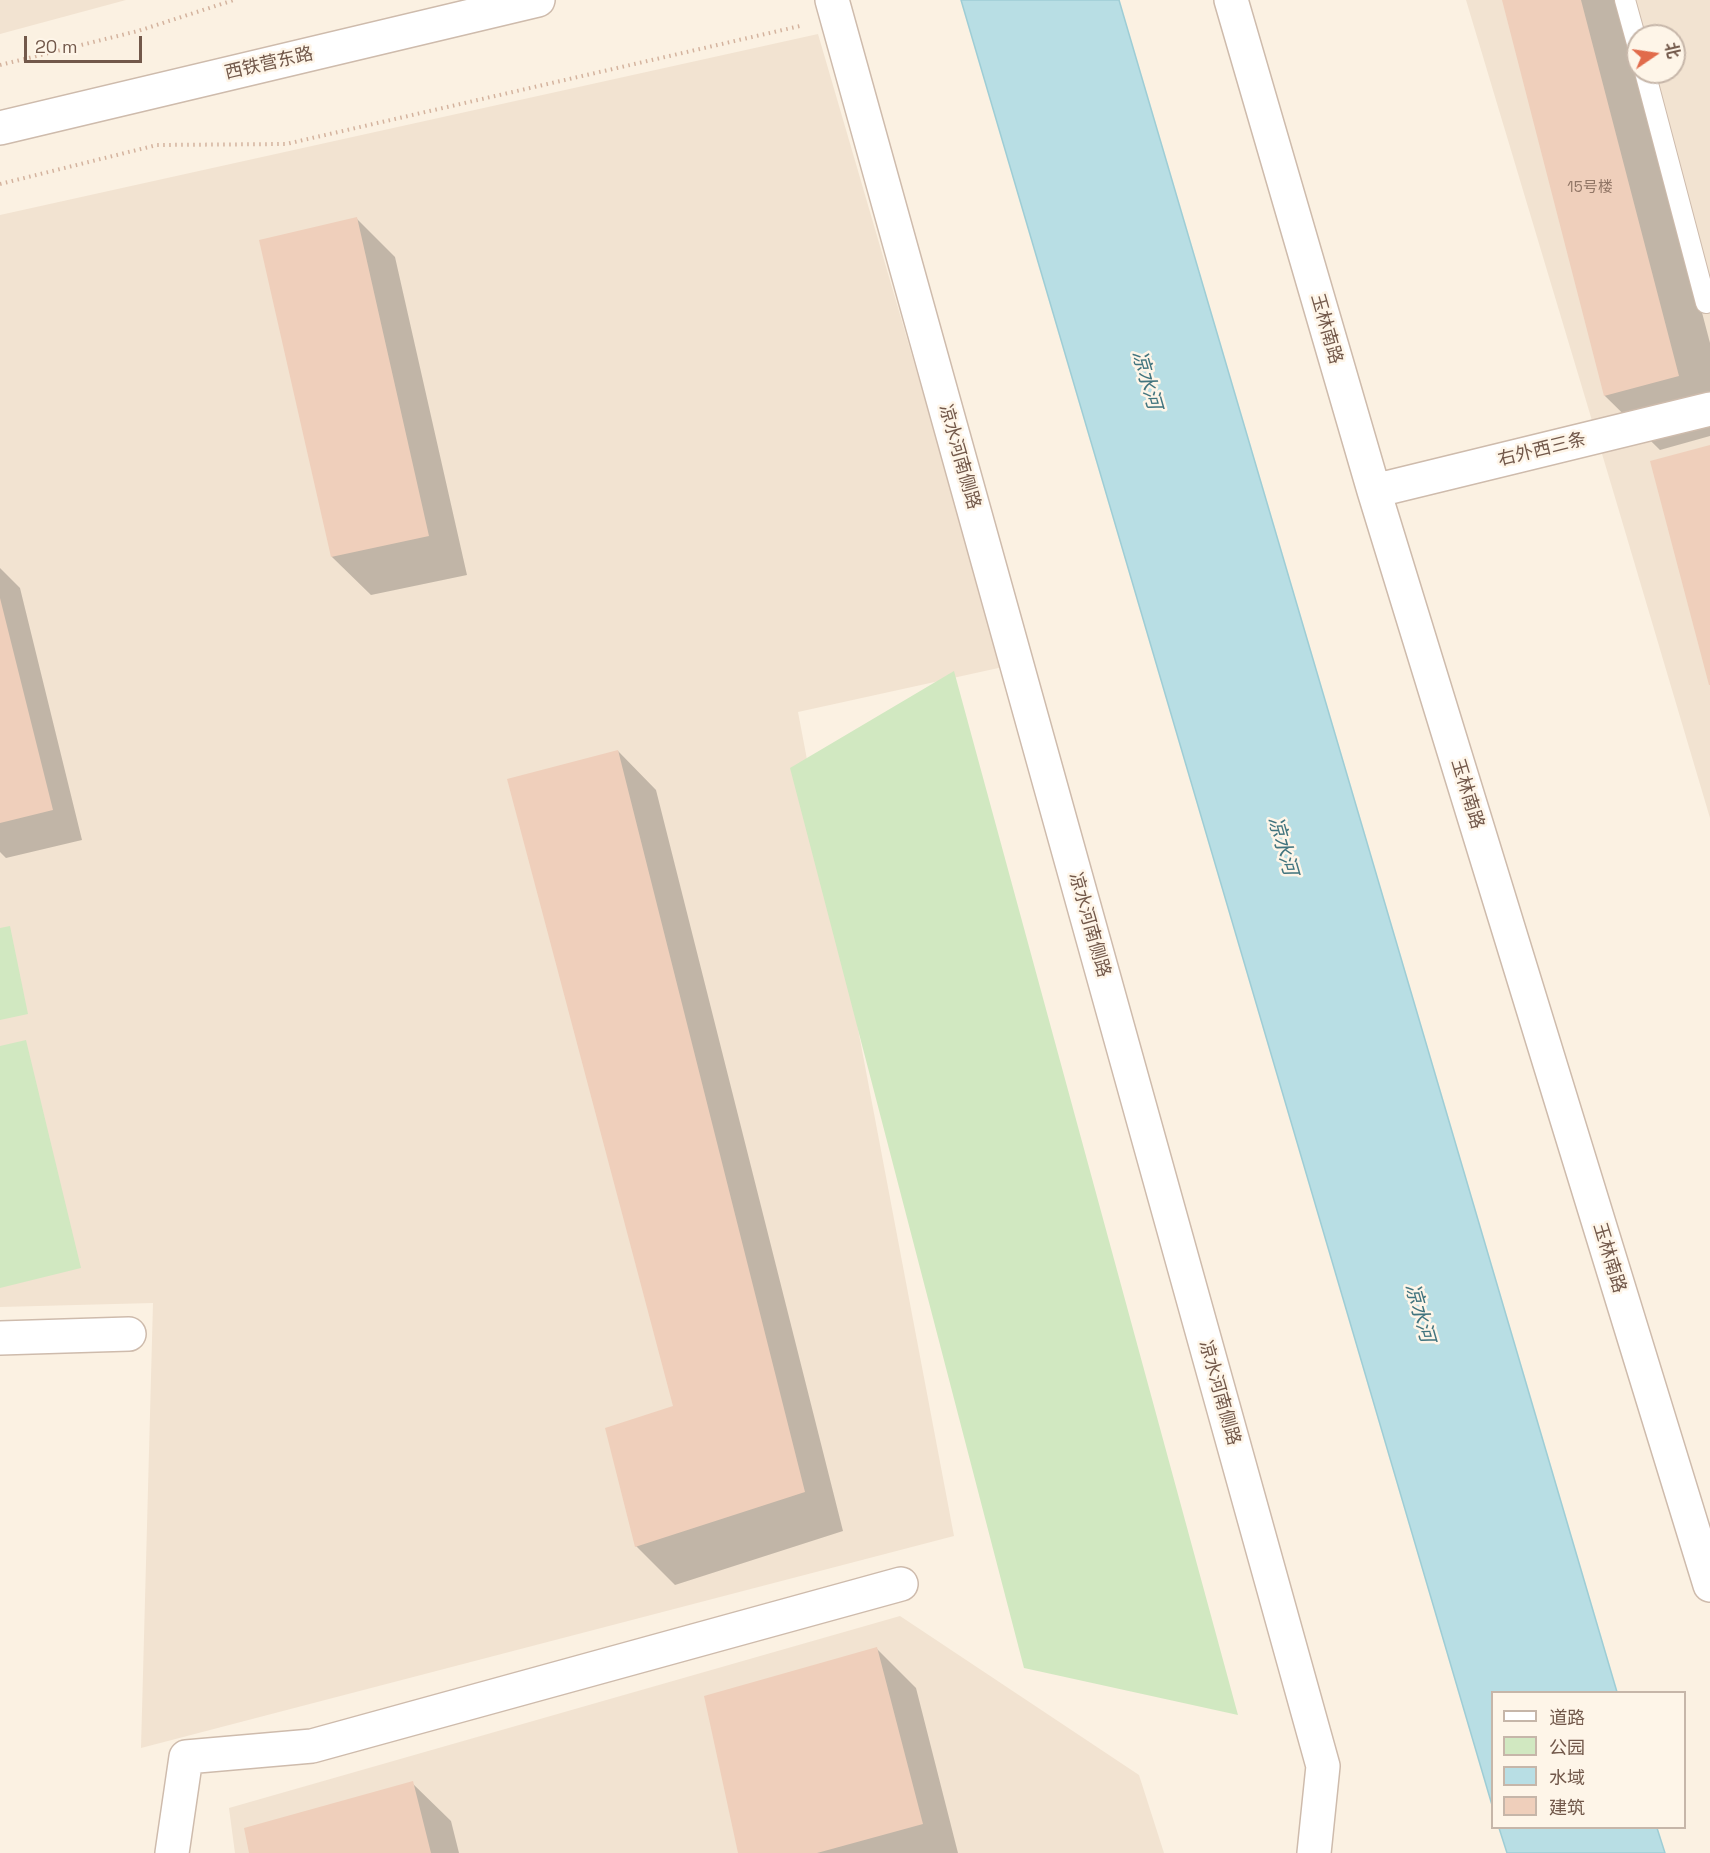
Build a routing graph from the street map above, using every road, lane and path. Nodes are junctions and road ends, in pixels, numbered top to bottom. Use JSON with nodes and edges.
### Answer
{"nodes":[{"id":1,"x":234,"y":0,"type":"edge"},
{"id":2,"x":538,"y":0,"type":"edge"},
{"id":3,"x":832,"y":0,"type":"edge"},
{"id":4,"x":1231,"y":0,"type":"edge"},
{"id":5,"x":1625,"y":0,"type":"edge"},
{"id":6,"x":810,"y":24,"type":"dead end"},
{"id":7,"x":1632,"y":24,"type":"edge"},
{"id":8,"x":0,"y":64,"type":"edge"},
{"id":9,"x":1648,"y":84,"type":"edge"},
{"id":10,"x":0,"y":128,"type":"edge"},
{"id":11,"x":0,"y":184,"type":"edge"},
{"id":12,"x":1710,"y":302,"type":"edge"},
{"id":13,"x":1710,"y":409,"type":"edge"},
{"id":14,"x":1374,"y":492,"type":"junction"},
{"id":15,"x":129,"y":1334,"type":"dead end"},
{"id":16,"x":0,"y":1338,"type":"edge"},
{"id":17,"x":901,"y":1584,"type":"dead end"},
{"id":18,"x":1710,"y":1586,"type":"edge"},
{"id":19,"x":172,"y":1853,"type":"edge"},
{"id":20,"x":1314,"y":1853,"type":"edge"}],
"edges":[{"from":1,"to":8,"type":"path"},
{"from":2,"to":10,"type":"street","name":"西铁营东路"},
{"from":3,"to":20,"type":"street","name":"凉水河南侧路"},
{"from":4,"to":14,"type":"street","name":"玉林南路"},
{"from":5,"to":7,"type":"lane"},
{"from":6,"to":11,"type":"path"},
{"from":9,"to":12,"type":"lane"},
{"from":13,"to":14,"type":"street","name":"右外西三条"},
{"from":14,"to":18,"type":"street","name":"玉林南路"},
{"from":15,"to":16,"type":"street"},
{"from":17,"to":19,"type":"street"}]}
